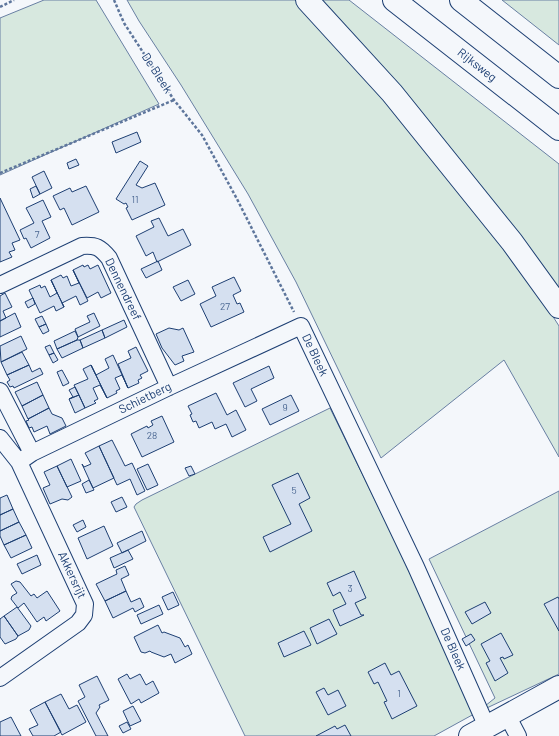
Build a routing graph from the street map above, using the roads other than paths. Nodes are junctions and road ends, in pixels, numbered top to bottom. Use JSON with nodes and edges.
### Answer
{"nodes":[{"id":1,"x":307,"y":0,"type":"edge"},
{"id":2,"x":394,"y":0,"type":"edge"},
{"id":3,"x":461,"y":0,"type":"edge"},
{"id":4,"x":559,"y":77,"type":"edge"},
{"id":5,"x":559,"y":129,"type":"edge"},
{"id":6,"x":0,"y":285,"type":"edge"},
{"id":7,"x":559,"y":307,"type":"edge"},
{"id":8,"x":301,"y":326,"type":"joint"},
{"id":9,"x":169,"y":387,"type":"junction"},
{"id":10,"x":0,"y":391,"type":"edge"},
{"id":11,"x":0,"y":438,"type":"edge"},
{"id":12,"x":25,"y":457,"type":"junction"},
{"id":13,"x":0,"y":678,"type":"edge"},
{"id":14,"x":555,"y":694,"type":"edge"},
{"id":15,"x":507,"y":715,"type":"junction"},
{"id":16,"x":478,"y":731,"type":"edge"},
{"id":17,"x":518,"y":736,"type":"edge"}],
"edges":[{"from":1,"to":7,"type":"main road"},
{"from":2,"to":5,"type":"main road","name":"Rijksweg"},
{"from":3,"to":4,"type":"main road"},
{"from":6,"to":9,"type":"street","name":"Dennendreef"},
{"from":8,"to":9,"type":"street","name":"Schietberg"},
{"from":8,"to":16,"type":"street","name":"De Bleek"},
{"from":9,"to":12,"type":"street","name":"Schietberg"},
{"from":10,"to":12,"type":"street"},
{"from":11,"to":12,"type":"street"},
{"from":12,"to":13,"type":"street","name":"Akkersrijt"},
{"from":14,"to":15,"type":"main road"},
{"from":15,"to":16,"type":"main road"},
{"from":15,"to":17,"type":"street"}]}
